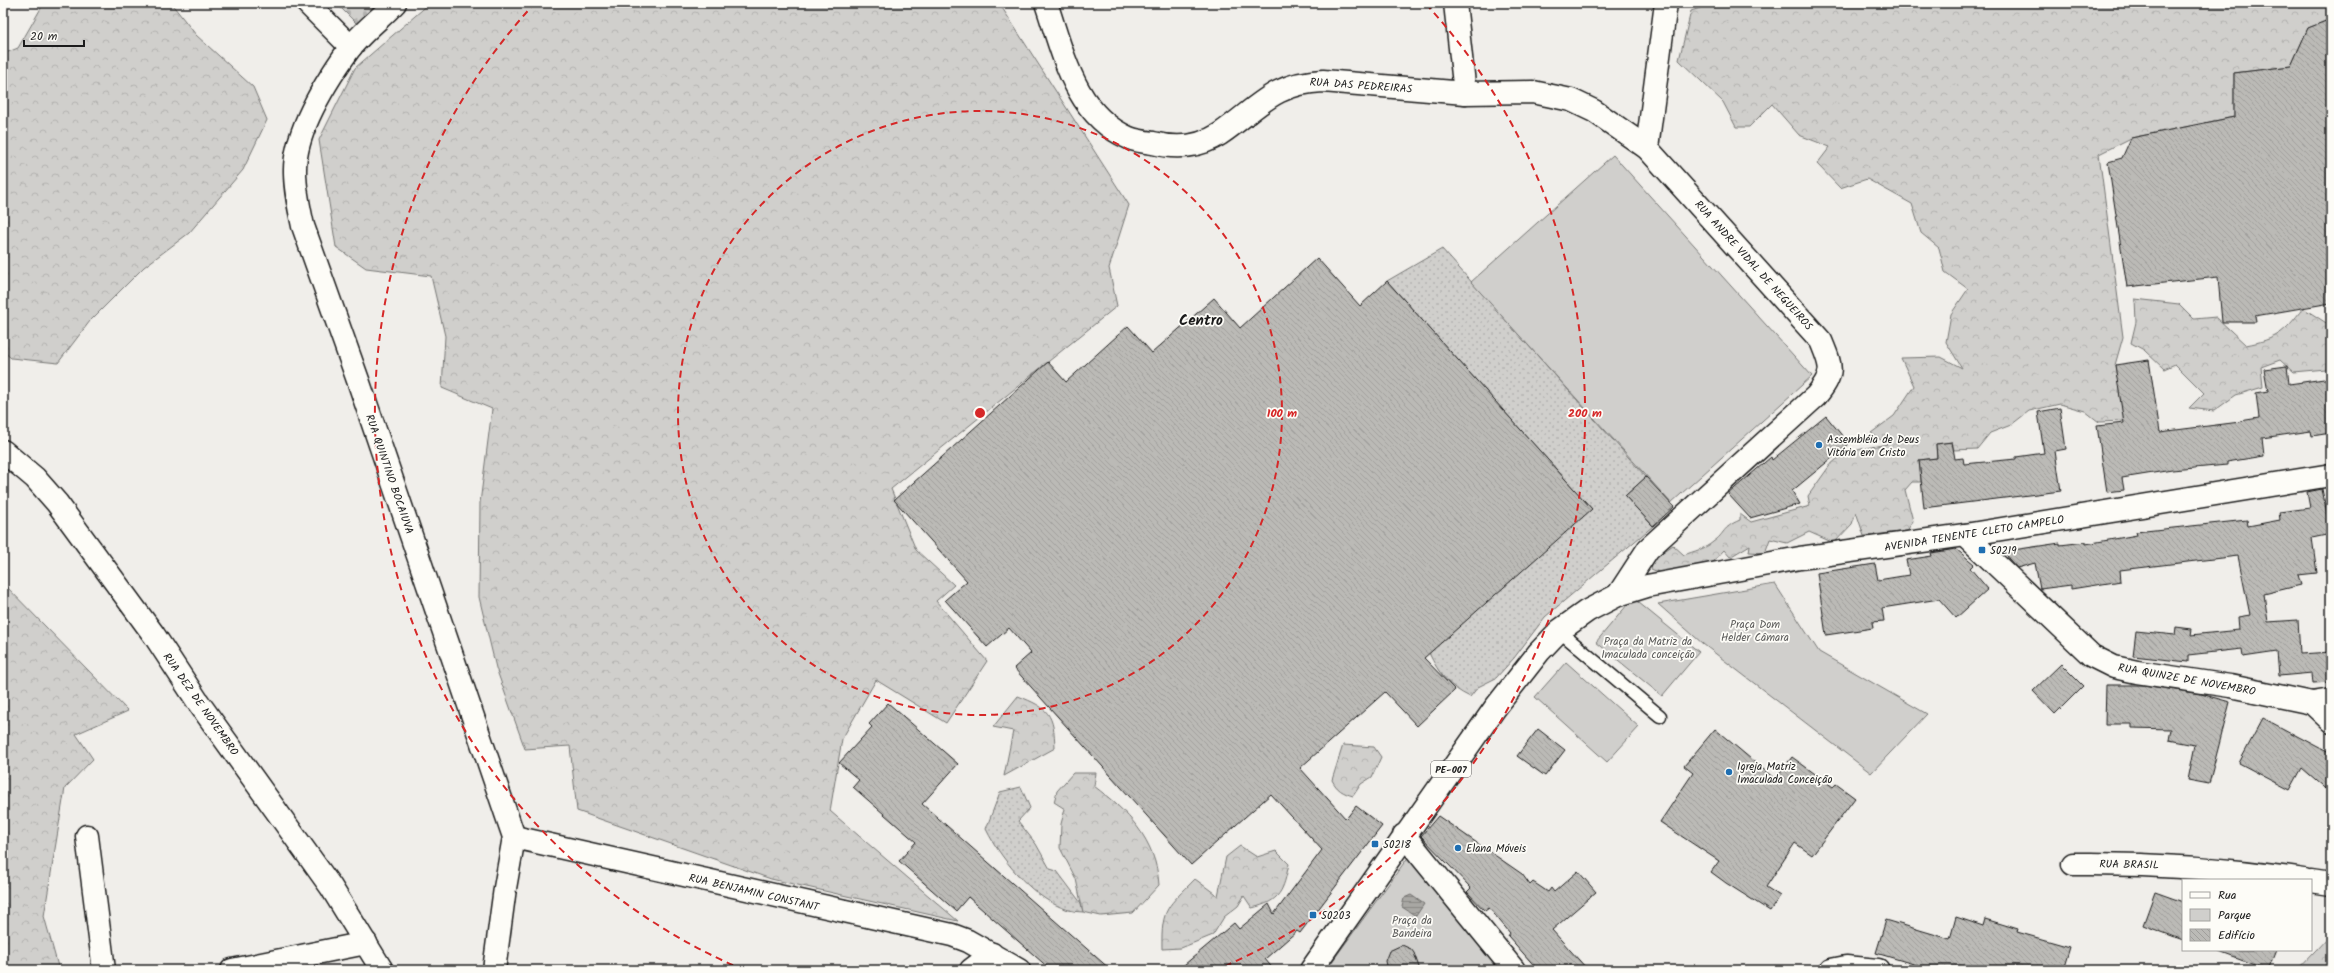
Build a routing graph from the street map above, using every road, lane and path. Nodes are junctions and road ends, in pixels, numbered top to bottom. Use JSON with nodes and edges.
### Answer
{"nodes":[{"id":1,"x":307,"y":3,"type":"edge"},
{"id":2,"x":395,"y":3,"type":"edge"},
{"id":3,"x":1046,"y":3,"type":"edge"},
{"id":4,"x":1455,"y":3,"type":"edge"},
{"id":5,"x":1666,"y":3,"type":"edge"},
{"id":6,"x":351,"y":47,"type":"junction"},
{"id":7,"x":1465,"y":93,"type":"junction"},
{"id":8,"x":1647,"y":148,"type":"junction"},
{"id":9,"x":3,"y":451,"type":"edge"},
{"id":10,"x":2331,"y":475,"type":"edge"},
{"id":11,"x":1965,"y":535,"type":"junction"},
{"id":12,"x":1618,"y":595,"type":"junction"},
{"id":13,"x":1559,"y":631,"type":"junction"},
{"id":14,"x":2322,"y":702,"type":"edge"},
{"id":15,"x":1660,"y":716,"type":"dead end"},
{"id":16,"x":2331,"y":721,"type":"edge"},
{"id":17,"x":1404,"y":835,"type":"junction"},
{"id":18,"x":87,"y":836,"type":"dead end"},
{"id":19,"x":514,"y":837,"type":"junction"},
{"id":20,"x":2073,"y":864,"type":"dead end"},
{"id":21,"x":2296,"y":879,"type":"edge"},
{"id":22,"x":2312,"y":881,"type":"edge"},
{"id":23,"x":2331,"y":884,"type":"edge"},
{"id":24,"x":366,"y":943,"type":"junction"},
{"id":25,"x":992,"y":954,"type":"junction"},
{"id":26,"x":104,"y":970,"type":"edge"},
{"id":27,"x":232,"y":970,"type":"edge"},
{"id":28,"x":382,"y":970,"type":"edge"},
{"id":29,"x":494,"y":970,"type":"edge"},
{"id":30,"x":971,"y":970,"type":"edge"},
{"id":31,"x":1019,"y":970,"type":"edge"},
{"id":32,"x":1311,"y":970,"type":"edge"},
{"id":33,"x":1514,"y":970,"type":"edge"},
{"id":34,"x":1831,"y":970,"type":"edge"},
{"id":35,"x":1878,"y":970,"type":"edge"}],
"edges":[{"from":1,"to":6,"type":"street"},
{"from":2,"to":6,"type":"street","name":"RUA QUINTINO BOCAIUVA"},
{"from":3,"to":7,"type":"street","name":"RUA DAS PEDREIRAS"},
{"from":4,"to":7,"type":"street"},
{"from":5,"to":8,"type":"street"},
{"from":6,"to":19,"type":"street","name":"RUA QUINTINO BOCAIUVA"},
{"from":7,"to":8,"type":"street","name":"RUA ANDRE VIDAL DE NEGUEIROS"},
{"from":8,"to":12,"type":"street","name":"RUA ANDRE VIDAL DE NEGUEIROS"},
{"from":9,"to":24,"type":"street","name":"RUA DEZ DE NOVEMBRO"},
{"from":10,"to":11,"type":"street","name":"AVENIDA TENENTE CLETO CAMPELO","number":"PE-007"},
{"from":11,"to":12,"type":"street","name":"AVENIDA TENENTE CLETO CAMPELO","number":"PE-007"},
{"from":11,"to":14,"type":"street","name":"RUA QUINZE DE NOVEMBRO"},
{"from":12,"to":13,"type":"street","number":"PE-007"},
{"from":13,"to":15,"type":"lane"},
{"from":13,"to":17,"type":"street","number":"PE-007"},
{"from":14,"to":16,"type":"street","name":"RUA QUINZE DE NOVEMBRO"},
{"from":17,"to":32,"type":"street","number":"PE-007"},
{"from":17,"to":33,"type":"street"},
{"from":18,"to":26,"type":"street"},
{"from":19,"to":25,"type":"street","name":"RUA BENJAMIN CONSTANT"},
{"from":19,"to":29,"type":"street","name":"RUA QUINTINO BOCAIUVA"},
{"from":20,"to":21,"type":"street","name":"RUA BRASIL"},
{"from":22,"to":23,"type":"street"},
{"from":24,"to":27,"type":"street"},
{"from":24,"to":28,"type":"street","name":"RUA DEZ DE NOVEMBRO"},
{"from":25,"to":30,"type":"street"},
{"from":25,"to":31,"type":"street","name":"RUA BENJAMIN CONSTANT"},
{"from":34,"to":35,"type":"street"}]}
